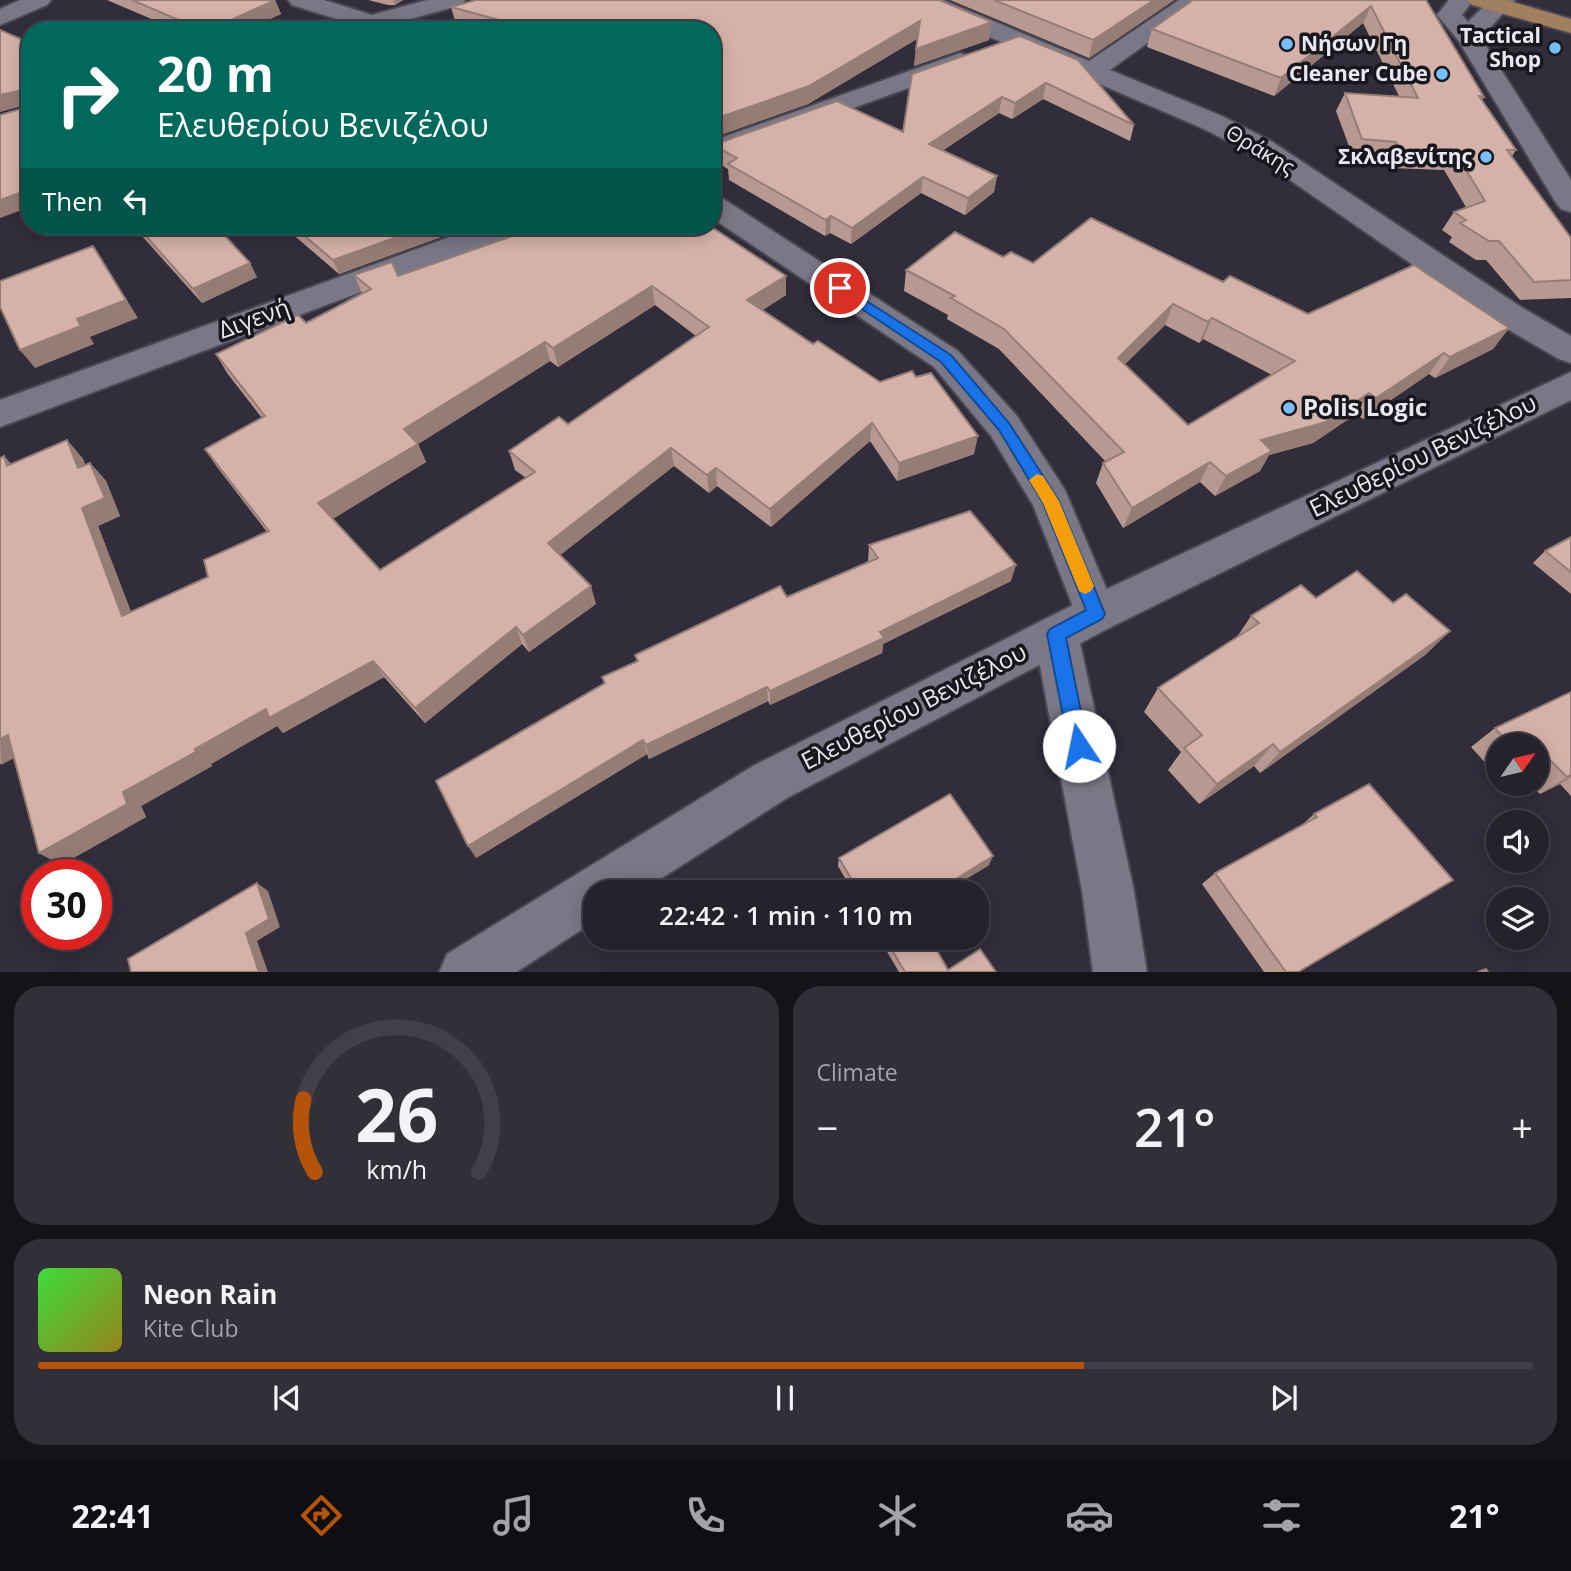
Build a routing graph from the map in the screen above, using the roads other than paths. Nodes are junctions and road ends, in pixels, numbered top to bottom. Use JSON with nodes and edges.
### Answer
{"nodes":[{"id":1,"x":39,"y":0,"type":"edge"},
{"id":2,"x":300,"y":0,"type":"edge"},
{"id":3,"x":453,"y":0,"type":"edge"},
{"id":4,"x":923,"y":0,"type":"edge"},
{"id":5,"x":1195,"y":0,"type":"edge"},
{"id":6,"x":1461,"y":0,"type":"edge"},
{"id":7,"x":1555,"y":0,"type":"edge"},
{"id":8,"x":1494,"y":2,"type":"edge"},
{"id":9,"x":1571,"y":5,"type":"edge"},
{"id":10,"x":410,"y":12,"type":"junction"},
{"id":11,"x":0,"y":18,"type":"edge"},
{"id":12,"x":368,"y":21,"type":"edge"},
{"id":13,"x":375,"y":21,"type":"edge"},
{"id":14,"x":424,"y":21,"type":"edge"},
{"id":15,"x":1571,"y":26,"type":"edge"},
{"id":16,"x":1468,"y":37,"type":"junction"},
{"id":17,"x":1018,"y":40,"type":"junction"},
{"id":18,"x":1091,"y":71,"type":"junction"},
{"id":19,"x":721,"y":148,"type":"edge"},
{"id":20,"x":1571,"y":203,"type":"edge"},
{"id":21,"x":721,"y":210,"type":"edge"},
{"id":22,"x":484,"y":235,"type":"edge"},
{"id":23,"x":1571,"y":351,"type":"edge"},
{"id":24,"x":1571,"y":385,"type":"edge"},
{"id":25,"x":0,"y":414,"type":"edge"},
{"id":26,"x":1076,"y":624,"type":"junction"},
{"id":27,"x":466,"y":972,"type":"edge"},
{"id":28,"x":1120,"y":972,"type":"edge"}],
"edges":[{"from":1,"to":11,"type":"street"},
{"from":2,"to":12,"type":"street"},
{"from":3,"to":10,"type":"street"},
{"from":4,"to":17,"type":"street","name":"Θράκης"},
{"from":5,"to":18,"type":"street"},
{"from":6,"to":16,"type":"street"},
{"from":7,"to":9,"type":"main road"},
{"from":8,"to":15,"type":"main road"},
{"from":8,"to":16,"type":"street"},
{"from":10,"to":13,"type":"street"},
{"from":10,"to":14,"type":"street"},
{"from":16,"to":20,"type":"street"},
{"from":17,"to":18,"type":"street","name":"Θράκης"},
{"from":17,"to":19,"type":"street"},
{"from":18,"to":23,"type":"street","name":"Θράκης"},
{"from":21,"to":26,"type":"street"},
{"from":22,"to":25,"type":"street","name":"Διγενή"},
{"from":24,"to":26,"type":"street","name":"Ελευθερίου Βενιζέλου"},
{"from":26,"to":27,"type":"street","name":"Ελευθερίου Βενιζέλου"},
{"from":26,"to":28,"type":"street"}]}
